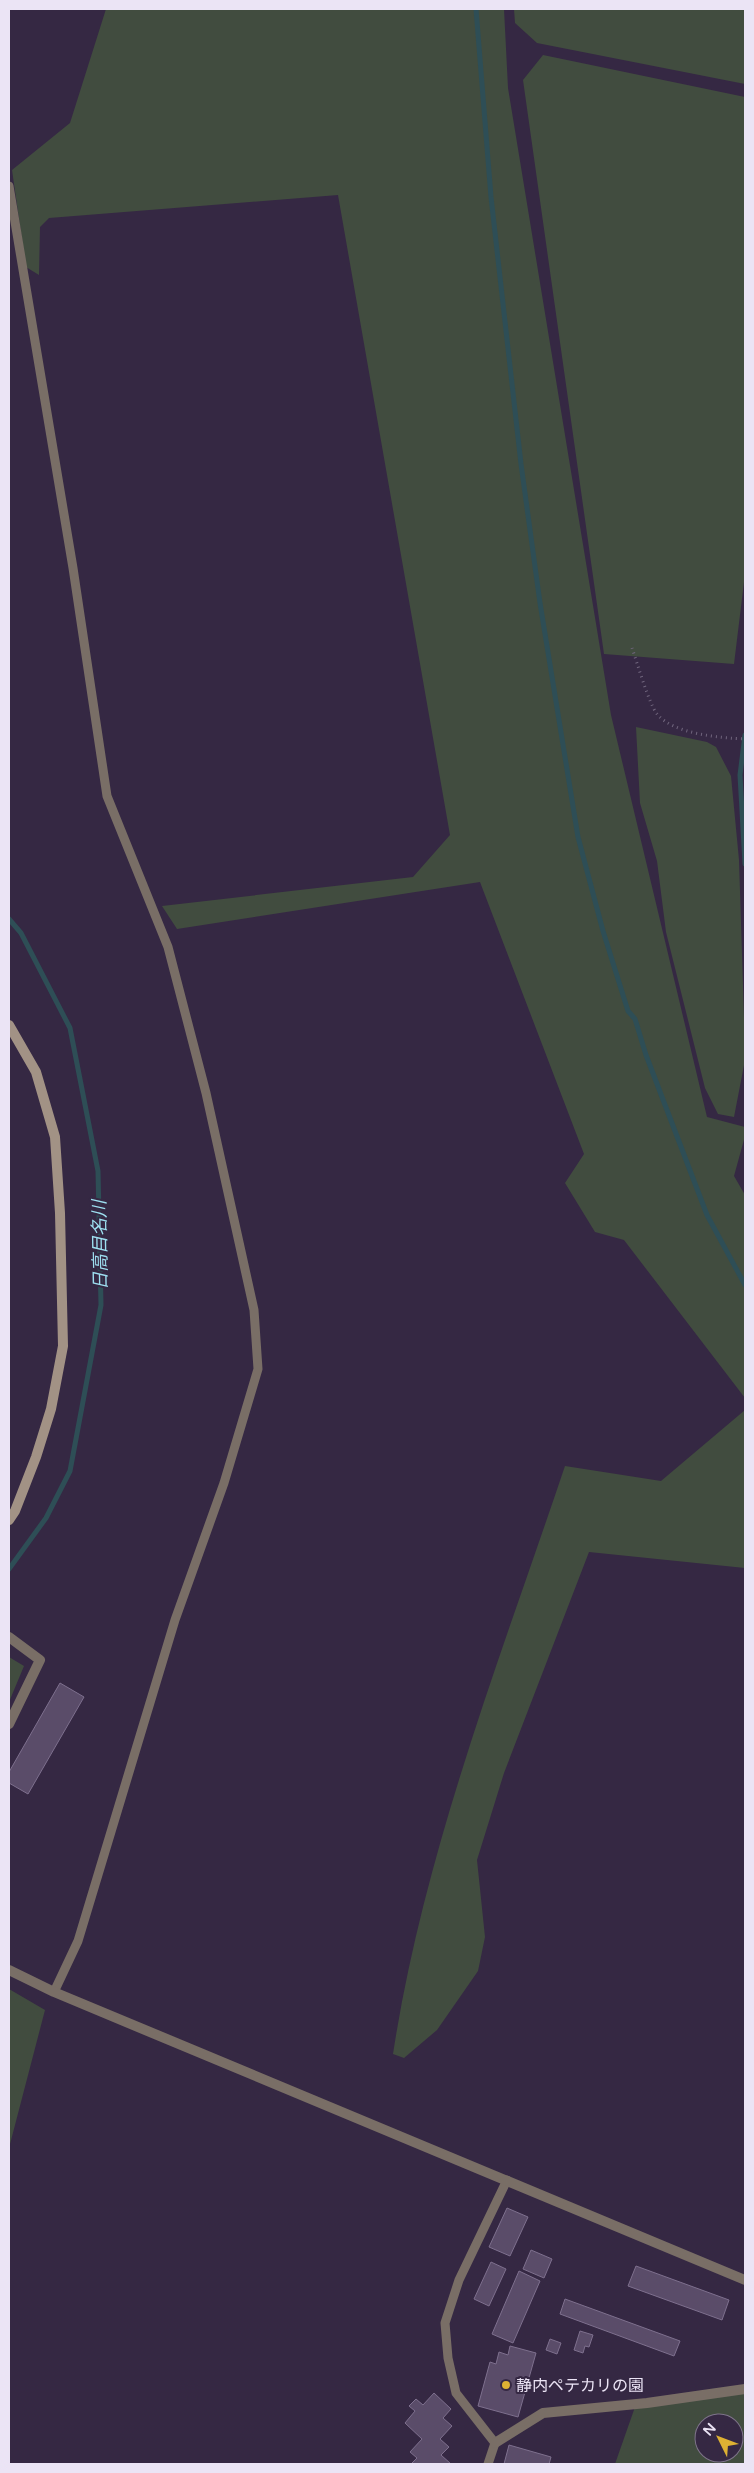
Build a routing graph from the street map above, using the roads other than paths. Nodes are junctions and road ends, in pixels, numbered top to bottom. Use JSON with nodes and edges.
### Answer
{"nodes":[{"id":1,"x":9,"y":186,"type":"edge"},
{"id":2,"x":9,"y":1025,"type":"edge"},
{"id":3,"x":9,"y":1520,"type":"edge"},
{"id":4,"x":11,"y":1639,"type":"edge"},
{"id":5,"x":9,"y":1724,"type":"edge"},
{"id":6,"x":9,"y":1970,"type":"edge"},
{"id":7,"x":54,"y":1992,"type":"junction"},
{"id":8,"x":507,"y":2180,"type":"junction"},
{"id":9,"x":745,"y":2280,"type":"edge"},
{"id":10,"x":745,"y":2389,"type":"edge"},
{"id":11,"x":495,"y":2443,"type":"junction"},
{"id":12,"x":488,"y":2464,"type":"edge"}],
"edges":[{"from":1,"to":7,"type":"lane"},
{"from":2,"to":3,"type":"street"},
{"from":4,"to":5,"type":"street"},
{"from":6,"to":7,"type":"street"},
{"from":7,"to":8,"type":"street"},
{"from":8,"to":9,"type":"street"},
{"from":8,"to":11,"type":"lane"},
{"from":10,"to":11,"type":"street"},
{"from":11,"to":12,"type":"lane"}]}
